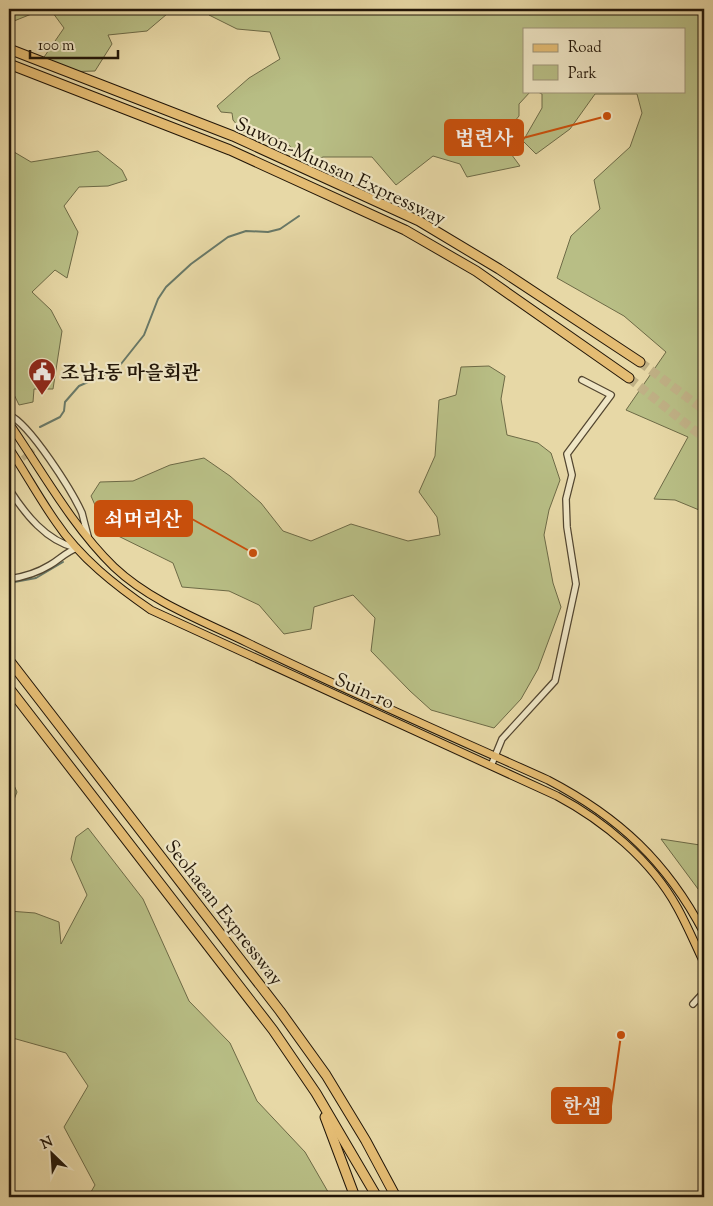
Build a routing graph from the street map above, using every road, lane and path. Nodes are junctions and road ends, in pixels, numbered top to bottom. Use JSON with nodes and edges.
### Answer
{"nodes":[{"id":1,"x":9,"y":49,"type":"edge"},
{"id":2,"x":9,"y":64,"type":"edge"},
{"id":3,"x":640,"y":362,"type":"tunnel mouth"},
{"id":4,"x":629,"y":378,"type":"tunnel mouth"},
{"id":5,"x":582,"y":380,"type":"dead end"},
{"id":6,"x":9,"y":415,"type":"edge"},
{"id":7,"x":9,"y":423,"type":"edge"},
{"id":8,"x":9,"y":448,"type":"edge"},
{"id":9,"x":9,"y":489,"type":"edge"},
{"id":10,"x":88,"y":538,"type":"junction"},
{"id":11,"x":77,"y":548,"type":"junction"},
{"id":12,"x":9,"y":579,"type":"edge"},
{"id":13,"x":9,"y":660,"type":"edge"},
{"id":14,"x":9,"y":688,"type":"edge"},
{"id":15,"x":494,"y":756,"type":"junction"},
{"id":16,"x":491,"y":766,"type":"junction"},
{"id":17,"x":704,"y":933,"type":"edge"},
{"id":18,"x":704,"y":963,"type":"edge"},
{"id":19,"x":704,"y":992,"type":"edge"},
{"id":20,"x":693,"y":1004,"type":"dead end"},
{"id":21,"x":316,"y":1093,"type":"junction"},
{"id":22,"x":366,"y":1141,"type":"junction"},
{"id":23,"x":355,"y":1197,"type":"edge"},
{"id":24,"x":377,"y":1197,"type":"edge"},
{"id":25,"x":396,"y":1197,"type":"edge"},
{"id":26,"x":401,"y":1197,"type":"edge"}],
"edges":[{"from":1,"to":3,"type":"highway","name":"Suwon-Munsan Expressway"},
{"from":2,"to":4,"type":"highway","name":"Suwon-Munsan Expressway"},
{"from":5,"to":15,"type":"street"},
{"from":6,"to":10,"type":"street"},
{"from":7,"to":10,"type":"main road","name":"Suin-ro"},
{"from":8,"to":11,"type":"main road","name":"Suin-ro"},
{"from":9,"to":11,"type":"street"},
{"from":10,"to":15,"type":"main road","name":"Suin-ro"},
{"from":11,"to":12,"type":"street"},
{"from":11,"to":16,"type":"main road","name":"Suin-ro"},
{"from":13,"to":22,"type":"highway","name":"Seohaean Expressway"},
{"from":14,"to":21,"type":"highway","name":"Seohaean Expressway"},
{"from":15,"to":16,"type":"street"},
{"from":15,"to":17,"type":"main road","name":"Suin-ro"},
{"from":16,"to":18,"type":"main road","name":"Suin-ro"},
{"from":19,"to":20,"type":"street"},
{"from":21,"to":23,"type":"highway"},
{"from":21,"to":24,"type":"highway","name":"Seohaean Expressway"},
{"from":22,"to":25,"type":"highway","name":"Seohaean Expressway"},
{"from":22,"to":26,"type":"highway"}]}
